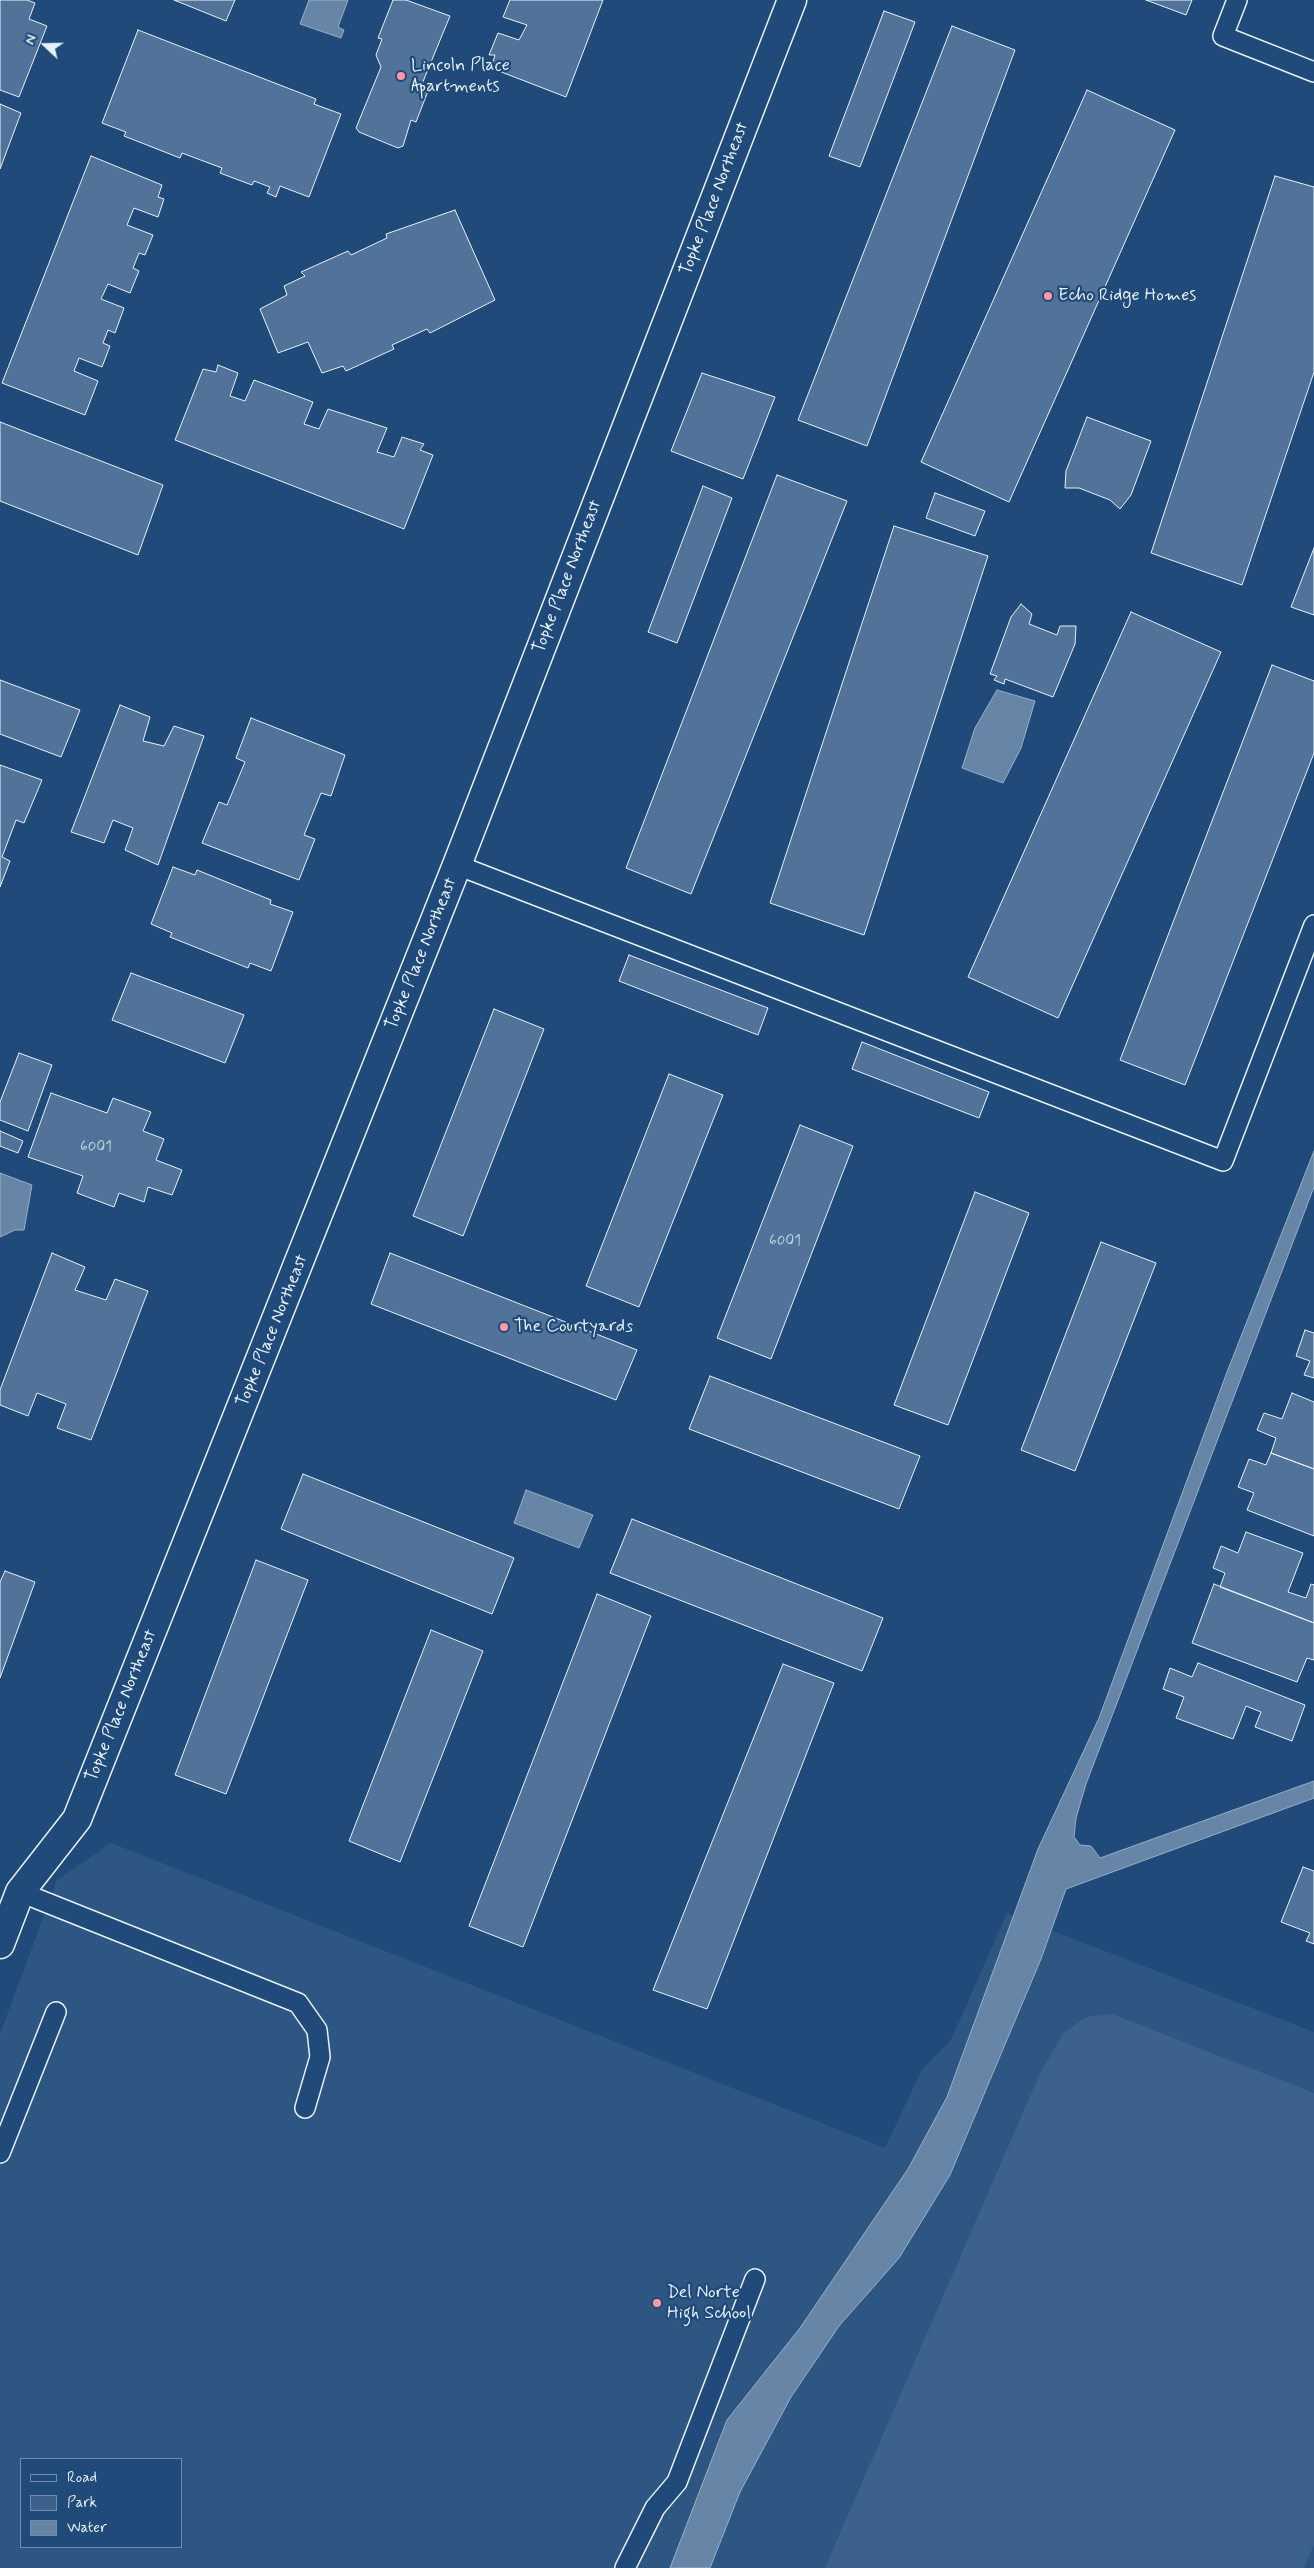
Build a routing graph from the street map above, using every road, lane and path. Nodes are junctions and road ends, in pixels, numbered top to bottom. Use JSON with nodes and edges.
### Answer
{"nodes":[{"id":1,"x":792,"y":0,"type":"edge"},
{"id":2,"x":1237,"y":0,"type":"edge"},
{"id":3,"x":1314,"y":72,"type":"edge"},
{"id":4,"x":457,"y":865,"type":"junction"},
{"id":5,"x":1314,"y":925,"type":"edge"},
{"id":6,"x":10,"y":1888,"type":"edge"},
{"id":7,"x":0,"y":1944,"type":"edge"},
{"id":8,"x":56,"y":2012,"type":"dead end"},
{"id":9,"x":305,"y":2108,"type":"dead end"},
{"id":10,"x":0,"y":2153,"type":"edge"},
{"id":11,"x":755,"y":2279,"type":"dead end"},
{"id":12,"x":626,"y":2568,"type":"edge"}],
"edges":[{"from":1,"to":4,"type":"street","name":"Topke Place Northeast"},
{"from":2,"to":3,"type":"lane"},
{"from":4,"to":5,"type":"lane"},
{"from":4,"to":6,"type":"street","name":"Topke Place Northeast"},
{"from":6,"to":7,"type":"street","name":"Topke Place Northeast"},
{"from":6,"to":9,"type":"lane"},
{"from":8,"to":10,"type":"lane"},
{"from":11,"to":12,"type":"lane"}]}
